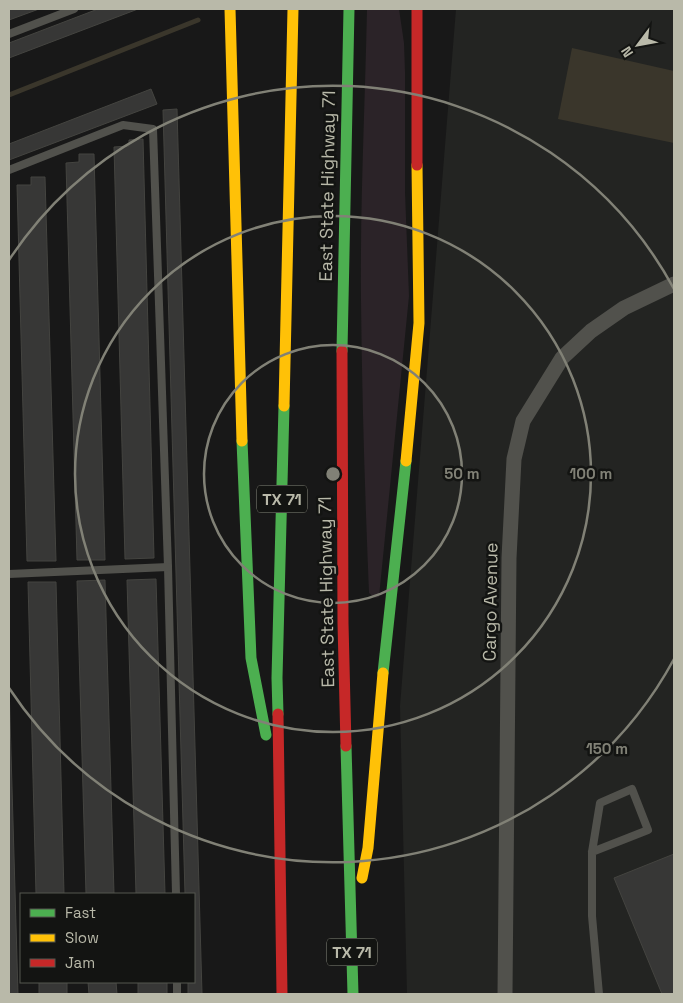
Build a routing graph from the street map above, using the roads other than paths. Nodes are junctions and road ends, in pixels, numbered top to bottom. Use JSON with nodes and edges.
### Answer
{"nodes":[{"id":1,"x":74,"y":9,"type":"edge"},
{"id":2,"x":230,"y":9,"type":"edge"},
{"id":3,"x":293,"y":9,"type":"edge"},
{"id":4,"x":349,"y":9,"type":"edge"},
{"id":5,"x":417,"y":9,"type":"edge"},
{"id":6,"x":9,"y":34,"type":"edge"},
{"id":7,"x":9,"y":170,"type":"edge"},
{"id":8,"x":674,"y":284,"type":"edge"},
{"id":9,"x":168,"y":567,"type":"junction"},
{"id":10,"x":9,"y":574,"type":"edge"},
{"id":11,"x":280,"y":790,"type":"junction"},
{"id":12,"x":592,"y":852,"type":"junction"},
{"id":13,"x":176,"y":893,"type":"edge"},
{"id":14,"x":351,"y":910,"type":"junction"},
{"id":15,"x":282,"y":994,"type":"edge"},
{"id":16,"x":353,"y":994,"type":"edge"},
{"id":17,"x":505,"y":994,"type":"edge"},
{"id":18,"x":599,"y":994,"type":"edge"}],
"edges":[{"from":1,"to":6,"type":"lane"},
{"from":2,"to":11,"type":"main road"},
{"from":3,"to":11,"type":"main road","number":"TX 71"},
{"from":4,"to":14,"type":"main road","name":"East State Highway 71","number":"TX 71"},
{"from":5,"to":14,"type":"main road"},
{"from":7,"to":9,"type":"lane"},
{"from":8,"to":17,"type":"street","name":"Cargo Avenue"},
{"from":9,"to":10,"type":"lane"},
{"from":9,"to":13,"type":"lane"},
{"from":11,"to":15,"type":"main road","number":"TX 71"},
{"from":12,"to":12,"type":"lane"},
{"from":12,"to":18,"type":"lane"},
{"from":14,"to":16,"type":"main road","name":"East State Highway 71","number":"TX 71"}]}
